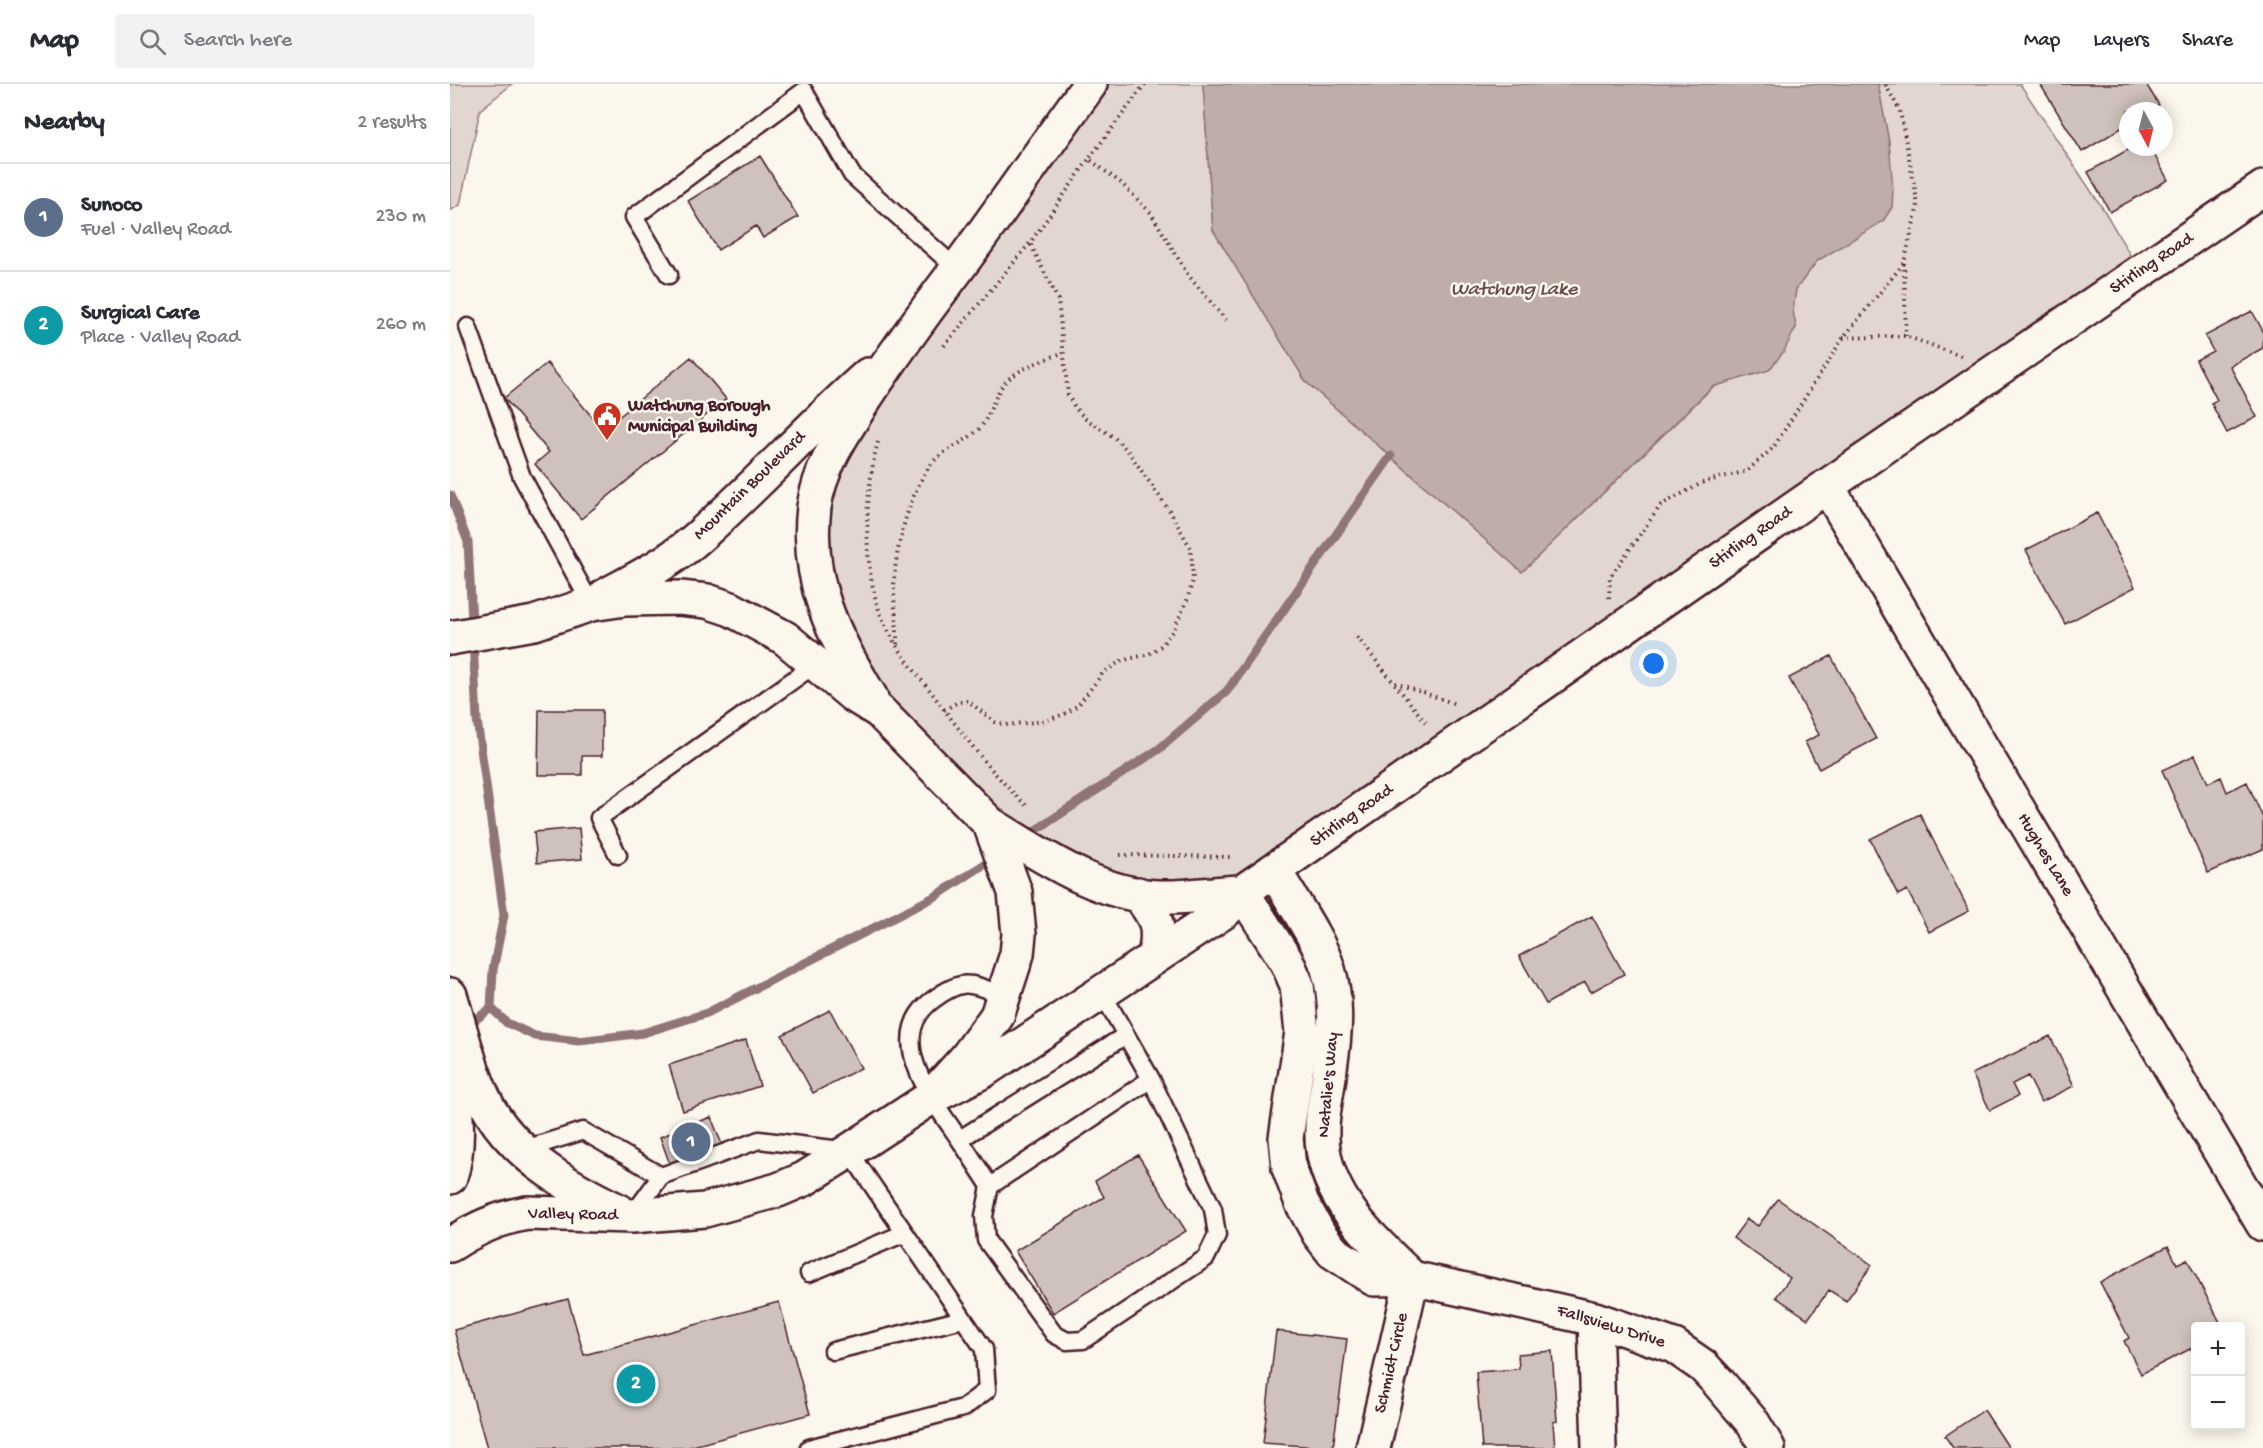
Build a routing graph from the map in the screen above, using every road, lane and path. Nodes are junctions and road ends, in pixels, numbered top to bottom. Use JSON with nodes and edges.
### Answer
{"nodes":[{"id":1,"x":1090,"y":84,"type":"edge"},
{"id":2,"x":1145,"y":84,"type":"edge"},
{"id":3,"x":1885,"y":84,"type":"edge"},
{"id":4,"x":804,"y":87,"type":"edge"},
{"id":5,"x":1089,"y":159,"type":"junction"},
{"id":6,"x":2263,"y":188,"type":"edge"},
{"id":7,"x":1030,"y":243,"type":"junction"},
{"id":8,"x":1904,"y":262,"type":"junction"},
{"id":9,"x":957,"y":269,"type":"junction"},
{"id":10,"x":669,"y":275,"type":"dead end"},
{"id":11,"x":1226,"y":320,"type":"dead end"},
{"id":12,"x":468,"y":327,"type":"dead end"},
{"id":13,"x":1906,"y":336,"type":"junction"},
{"id":14,"x":1844,"y":338,"type":"junction"},
{"id":15,"x":896,"y":351,"type":"junction"},
{"id":16,"x":938,"y":353,"type":"dead end"},
{"id":17,"x":1062,"y":353,"type":"junction"},
{"id":18,"x":1998,"y":369,"type":"junction"},
{"id":19,"x":879,"y":438,"type":"dead end"},
{"id":20,"x":1827,"y":486,"type":"junction"},
{"id":21,"x":591,"y":603,"type":"junction"},
{"id":22,"x":1608,"y":610,"type":"dead end"},
{"id":23,"x":450,"y":614,"type":"edge"},
{"id":24,"x":522,"y":625,"type":"junction"},
{"id":25,"x":1357,"y":637,"type":"dead end"},
{"id":26,"x":450,"y":638,"type":"edge"},
{"id":27,"x":897,"y":647,"type":"junction"},
{"id":28,"x":817,"y":663,"type":"junction"},
{"id":29,"x":1394,"y":683,"type":"junction"},
{"id":30,"x":1465,"y":706,"type":"dead end"},
{"id":31,"x":944,"y":710,"type":"junction"},
{"id":32,"x":879,"y":711,"type":"junction"},
{"id":33,"x":1430,"y":727,"type":"dead end"},
{"id":34,"x":1024,"y":803,"type":"dead end"},
{"id":35,"x":990,"y":824,"type":"junction"},
{"id":36,"x":618,"y":855,"type":"dead end"},
{"id":37,"x":1116,"y":855,"type":"dead end"},
{"id":38,"x":1234,"y":857,"type":"dead end"},
{"id":39,"x":1274,"y":870,"type":"junction"},
{"id":40,"x":1242,"y":892,"type":"junction"},
{"id":41,"x":1138,"y":894,"type":"junction"},
{"id":42,"x":1155,"y":956,"type":"junction"},
{"id":43,"x":1101,"y":991,"type":"junction"},
{"id":44,"x":450,"y":995,"type":"edge"},
{"id":45,"x":1006,"y":997,"type":"junction"},
{"id":46,"x":1126,"y":1035,"type":"junction"},
{"id":47,"x":450,"y":1057,"type":"edge"},
{"id":48,"x":1151,"y":1079,"type":"junction"},
{"id":49,"x":468,"y":1095,"type":"junction"},
{"id":50,"x":930,"y":1098,"type":"junction"},
{"id":51,"x":960,"y":1140,"type":"junction"},
{"id":52,"x":522,"y":1150,"type":"junction"},
{"id":53,"x":849,"y":1151,"type":"junction"},
{"id":54,"x":661,"y":1176,"type":"junction"},
{"id":55,"x":450,"y":1177,"type":"edge"},
{"id":56,"x":990,"y":1186,"type":"junction"},
{"id":57,"x":632,"y":1216,"type":"junction"},
{"id":58,"x":2263,"y":1224,"type":"edge"},
{"id":59,"x":905,"y":1233,"type":"junction"},
{"id":60,"x":450,"y":1245,"type":"edge"},
{"id":61,"x":809,"y":1273,"type":"dead end"},
{"id":62,"x":1412,"y":1278,"type":"junction"},
{"id":63,"x":963,"y":1319,"type":"junction"},
{"id":64,"x":1595,"y":1319,"type":"junction"},
{"id":65,"x":833,"y":1351,"type":"dead end"},
{"id":66,"x":809,"y":1448,"type":"edge"},
{"id":67,"x":1373,"y":1448,"type":"edge"},
{"id":68,"x":1599,"y":1448,"type":"edge"},
{"id":69,"x":1768,"y":1448,"type":"edge"}],
"edges":[{"from":1,"to":9,"type":"street","name":"Mountain Boulevard"},
{"from":2,"to":5,"type":"path"},
{"from":3,"to":8,"type":"path"},
{"from":4,"to":9,"type":"lane"},
{"from":4,"to":10,"type":"lane"},
{"from":5,"to":7,"type":"path"},
{"from":5,"to":11,"type":"path"},
{"from":6,"to":18,"type":"street","name":"Stirling Road"},
{"from":7,"to":16,"type":"path"},
{"from":7,"to":17,"type":"path"},
{"from":8,"to":13,"type":"path"},
{"from":8,"to":14,"type":"path"},
{"from":9,"to":15,"type":"street","name":"Mountain Boulevard"},
{"from":12,"to":21,"type":"lane"},
{"from":13,"to":14,"type":"path"},
{"from":13,"to":18,"type":"path"},
{"from":14,"to":22,"type":"path"},
{"from":15,"to":21,"type":"street","name":"Mountain Boulevard"},
{"from":15,"to":32,"type":"street","name":"Mountain Boulevard"},
{"from":17,"to":27,"type":"path"},
{"from":17,"to":31,"type":"path"},
{"from":18,"to":20,"type":"street","name":"Stirling Road"},
{"from":19,"to":27,"type":"path"},
{"from":20,"to":39,"type":"street","name":"Stirling Road"},
{"from":20,"to":58,"type":"street","name":"Hughes Lane"},
{"from":21,"to":24,"type":"street"},
{"from":21,"to":28,"type":"street"},
{"from":23,"to":24,"type":"street"},
{"from":24,"to":26,"type":"street"},
{"from":25,"to":29,"type":"path"},
{"from":27,"to":31,"type":"path"},
{"from":28,"to":32,"type":"street"},
{"from":28,"to":36,"type":"lane"},
{"from":29,"to":30,"type":"path"},
{"from":29,"to":33,"type":"path"},
{"from":31,"to":34,"type":"path"},
{"from":32,"to":35,"type":"street"},
{"from":35,"to":41,"type":"street"},
{"from":35,"to":45,"type":"street"},
{"from":37,"to":38,"type":"path"},
{"from":39,"to":40,"type":"street","name":"Stirling Road"},
{"from":39,"to":62,"type":"street","name":"Natalie's Way"},
{"from":40,"to":41,"type":"street"},
{"from":40,"to":42,"type":"street","name":"Stirling Road"},
{"from":40,"to":62,"type":"street","name":"Natalie's Way"},
{"from":41,"to":42,"type":"street"},
{"from":42,"to":43,"type":"street","name":"Stirling Road"},
{"from":43,"to":46,"type":"lane"},
{"from":43,"to":50,"type":"street","name":"Stirling Road"},
{"from":44,"to":49,"type":"street"},
{"from":45,"to":50,"type":"street"},
{"from":45,"to":50,"type":"lane"},
{"from":46,"to":48,"type":"lane"},
{"from":46,"to":51,"type":"lane"},
{"from":47,"to":49,"type":"street"},
{"from":48,"to":56,"type":"lane"},
{"from":48,"to":56,"type":"lane"},
{"from":49,"to":52,"type":"street"},
{"from":49,"to":55,"type":"street"},
{"from":50,"to":51,"type":"lane"},
{"from":50,"to":53,"type":"street","name":"Valley Road"},
{"from":51,"to":56,"type":"lane"},
{"from":52,"to":54,"type":"lane"},
{"from":52,"to":57,"type":"street"},
{"from":53,"to":54,"type":"lane"},
{"from":53,"to":57,"type":"street","name":"Valley Road"},
{"from":53,"to":59,"type":"lane"},
{"from":54,"to":57,"type":"lane"},
{"from":57,"to":60,"type":"street","name":"Valley Road"},
{"from":59,"to":61,"type":"lane"},
{"from":59,"to":63,"type":"lane"},
{"from":62,"to":64,"type":"street","name":"Fallsview Drive"},
{"from":62,"to":67,"type":"street","name":"Schmidt Circle"},
{"from":63,"to":65,"type":"lane"},
{"from":63,"to":66,"type":"lane"},
{"from":64,"to":68,"type":"street"},
{"from":64,"to":69,"type":"street","name":"Fallsview Drive"}]}
